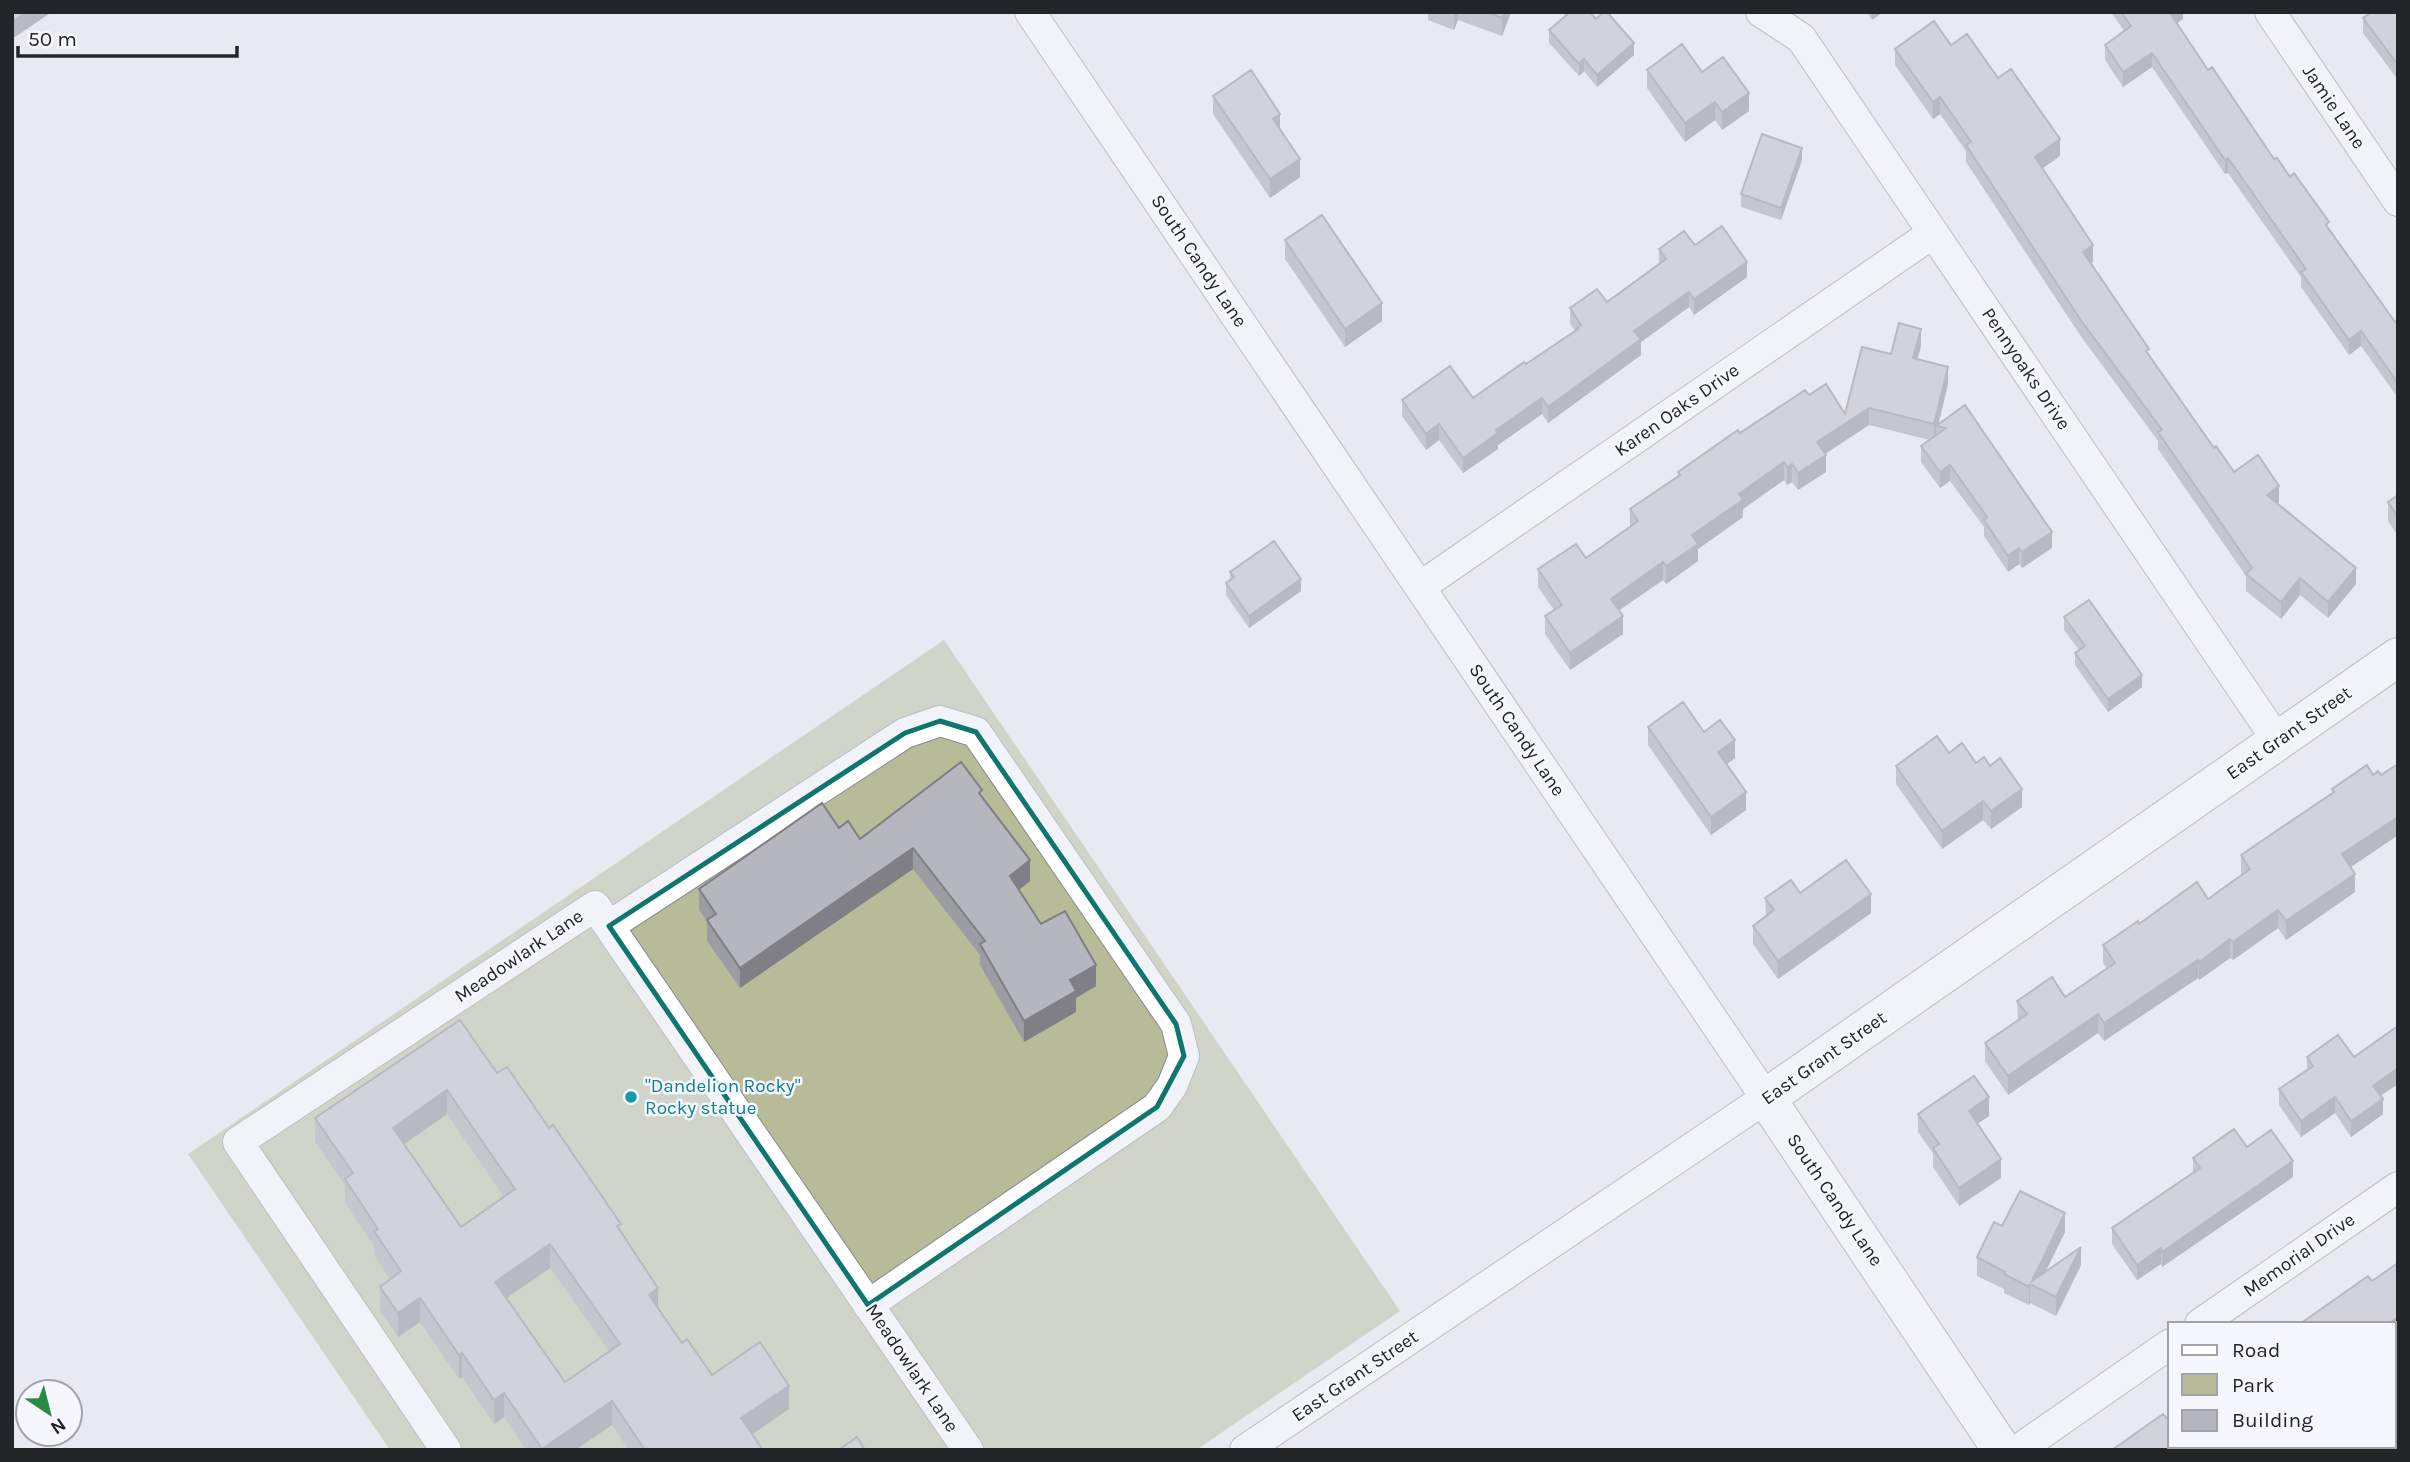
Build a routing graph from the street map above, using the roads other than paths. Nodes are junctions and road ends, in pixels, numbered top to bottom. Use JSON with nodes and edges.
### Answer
{"nodes":[{"id":1,"x":1030,"y":12,"type":"edge"},
{"id":2,"x":1761,"y":12,"type":"edge"},
{"id":3,"x":2270,"y":12,"type":"edge"},
{"id":4,"x":2398,"y":201,"type":"edge"},
{"id":5,"x":1933,"y":233,"type":"junction"},
{"id":6,"x":1420,"y":587,"type":"junction"},
{"id":7,"x":2398,"y":657,"type":"edge"},
{"id":8,"x":2277,"y":740,"type":"junction"},
{"id":9,"x":609,"y":926,"type":"junction"},
{"id":10,"x":1766,"y":1098,"type":"junction"},
{"id":11,"x":2398,"y":1187,"type":"edge"},
{"id":12,"x":869,"y":1304,"type":"junction"},
{"id":13,"x":2203,"y":1322,"type":"edge"},
{"id":14,"x":2168,"y":1345,"type":"edge"},
{"id":15,"x":446,"y":1450,"type":"edge"},
{"id":16,"x":968,"y":1450,"type":"edge"},
{"id":17,"x":1244,"y":1450,"type":"edge"},
{"id":18,"x":2002,"y":1450,"type":"edge"},
{"id":19,"x":2018,"y":1450,"type":"edge"}],
"edges":[{"from":1,"to":6,"type":"street","name":"South Candy Lane"},
{"from":2,"to":5,"type":"street","name":"Pennyoaks Drive"},
{"from":3,"to":4,"type":"street","name":"Jamie Lane"},
{"from":5,"to":6,"type":"street","name":"Karen Oaks Drive"},
{"from":5,"to":8,"type":"street","name":"Pennyoaks Drive"},
{"from":6,"to":10,"type":"street","name":"South Candy Lane"},
{"from":7,"to":8,"type":"main road","name":"East Grant Street"},
{"from":8,"to":10,"type":"main road","name":"East Grant Street"},
{"from":9,"to":12,"type":"street","name":"Meadowlark Lane"},
{"from":9,"to":12,"type":"street"},
{"from":9,"to":15,"type":"street","name":"Meadowlark Lane"},
{"from":10,"to":17,"type":"street","name":"East Grant Street"},
{"from":10,"to":18,"type":"main road","name":"South Candy Lane"},
{"from":11,"to":13,"type":"street","name":"Memorial Drive"},
{"from":12,"to":16,"type":"street","name":"Meadowlark Lane"},
{"from":14,"to":19,"type":"street"}]}
